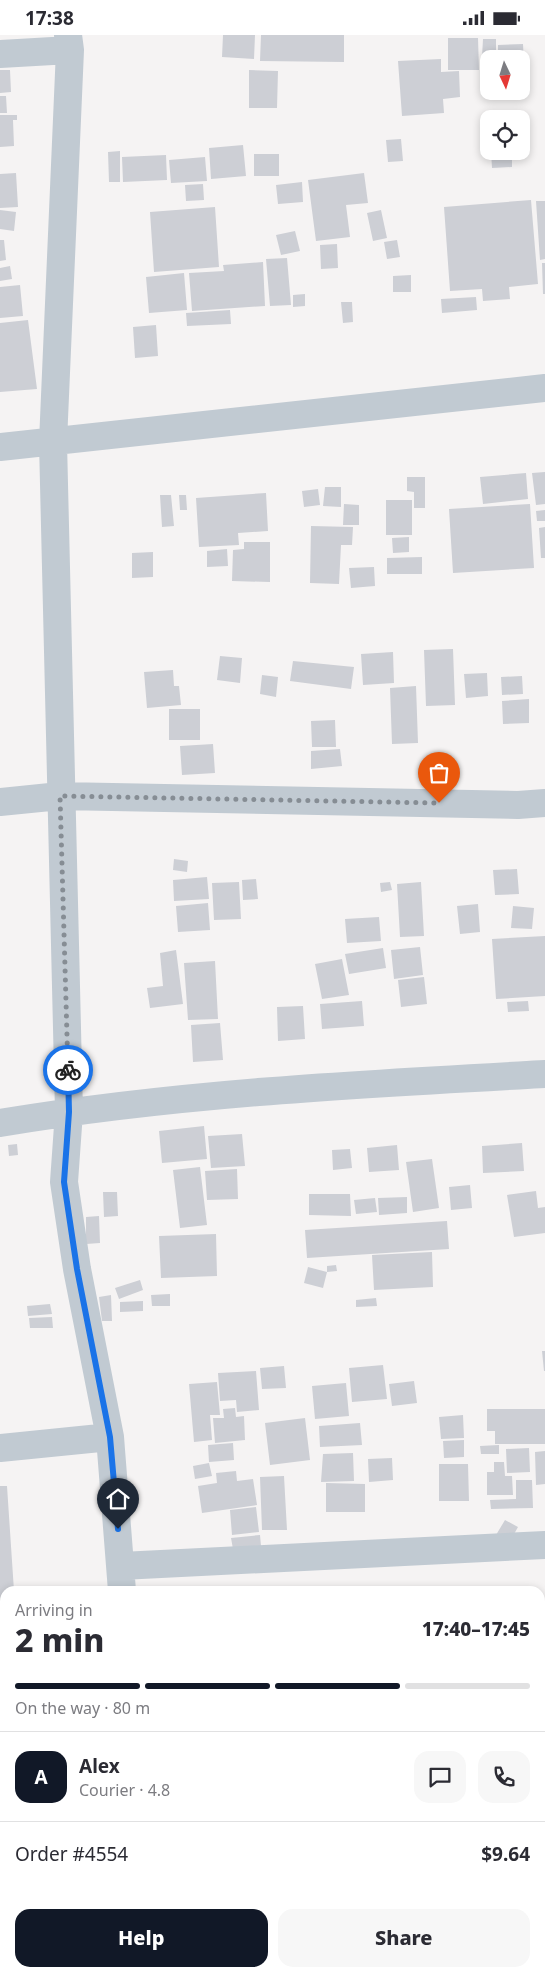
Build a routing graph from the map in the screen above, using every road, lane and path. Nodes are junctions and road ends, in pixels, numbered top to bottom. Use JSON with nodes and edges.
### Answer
{"nodes":[{"id":1,"x":69,"y":43,"type":"edge"},
{"id":2,"x":0,"y":54,"type":"edge"},
{"id":3,"x":545,"y":388,"type":"edge"},
{"id":4,"x":53,"y":442,"type":"junction"},
{"id":5,"x":0,"y":447,"type":"edge"},
{"id":6,"x":60,"y":796,"type":"junction"},
{"id":7,"x":0,"y":802,"type":"edge"},
{"id":8,"x":545,"y":803,"type":"edge"},
{"id":9,"x":545,"y":1074,"type":"edge"},
{"id":10,"x":69,"y":1112,"type":"junction"},
{"id":11,"x":0,"y":1123,"type":"edge"},
{"id":12,"x":110,"y":1437,"type":"junction"},
{"id":13,"x":0,"y":1448,"type":"edge"},
{"id":14,"x":545,"y":1545,"type":"edge"},
{"id":15,"x":121,"y":1579,"type":"edge"}],
"edges":[{"from":1,"to":2,"type":"street"},
{"from":1,"to":4,"type":"street"},
{"from":3,"to":4,"type":"street"},
{"from":4,"to":5,"type":"street"},
{"from":4,"to":6,"type":"street"},
{"from":6,"to":7,"type":"street"},
{"from":6,"to":8,"type":"street"},
{"from":6,"to":10,"type":"street"},
{"from":9,"to":10,"type":"street"},
{"from":10,"to":11,"type":"street"},
{"from":10,"to":12,"type":"street"},
{"from":12,"to":13,"type":"street"},
{"from":12,"to":15,"type":"street"},
{"from":14,"to":15,"type":"street"}]}
